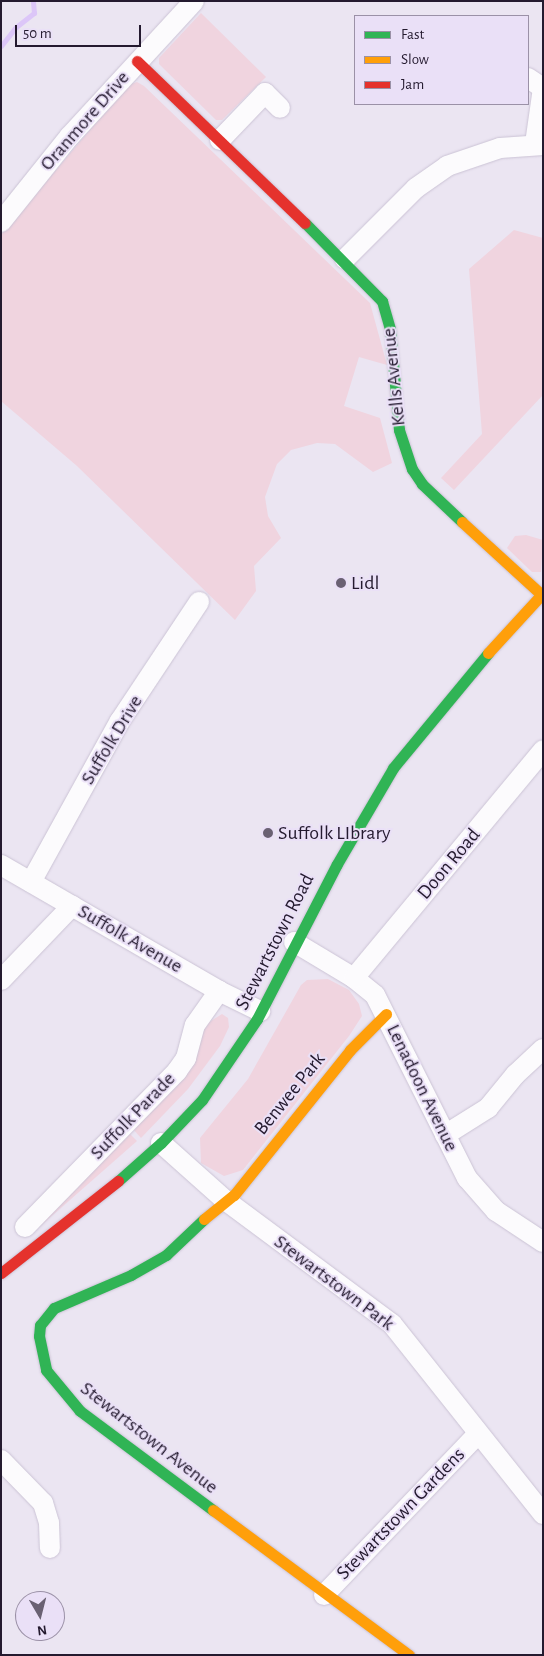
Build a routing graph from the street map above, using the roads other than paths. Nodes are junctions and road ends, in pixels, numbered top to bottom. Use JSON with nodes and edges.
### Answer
{"nodes":[{"id":1,"x":194,"y":1,"type":"edge"},
{"id":2,"x":137,"y":61,"type":"junction"},
{"id":3,"x":529,"y":79,"type":"edge"},
{"id":4,"x":543,"y":88,"type":"edge"},
{"id":5,"x":280,"y":108,"type":"dead end"},
{"id":6,"x":220,"y":140,"type":"junction"},
{"id":7,"x":539,"y":145,"type":"edge"},
{"id":8,"x":1,"y":222,"type":"edge"},
{"id":9,"x":345,"y":259,"type":"junction"},
{"id":10,"x":542,"y":594,"type":"edge"},
{"id":11,"x":200,"y":602,"type":"dead end"},
{"id":12,"x":543,"y":750,"type":"edge"},
{"id":13,"x":1,"y":864,"type":"edge"},
{"id":14,"x":31,"y":882,"type":"junction"},
{"id":15,"x":72,"y":906,"type":"junction"},
{"id":16,"x":294,"y":942,"type":"junction"},
{"id":17,"x":354,"y":978,"type":"junction"},
{"id":18,"x":1,"y":980,"type":"edge"},
{"id":19,"x":219,"y":991,"type":"junction"},
{"id":20,"x":260,"y":1011,"type":"junction"},
{"id":21,"x":386,"y":1014,"type":"junction"},
{"id":22,"x":543,"y":1049,"type":"edge"},
{"id":23,"x":445,"y":1135,"type":"junction"},
{"id":24,"x":161,"y":1143,"type":"junction"},
{"id":25,"x":225,"y":1200,"type":"junction"},
{"id":26,"x":25,"y":1227,"type":"dead end"},
{"id":27,"x":543,"y":1242,"type":"edge"},
{"id":28,"x":1,"y":1273,"type":"edge"},
{"id":29,"x":478,"y":1434,"type":"junction"},
{"id":30,"x":1,"y":1460,"type":"edge"},
{"id":31,"x":543,"y":1514,"type":"edge"},
{"id":32,"x":50,"y":1548,"type":"dead end"},
{"id":33,"x":324,"y":1594,"type":"junction"},
{"id":34,"x":409,"y":1655,"type":"edge"}],
"edges":[{"from":1,"to":2,"type":"street","name":"Oranmore Drive"},
{"from":2,"to":6,"type":"street","name":"Kells Avenue"},
{"from":2,"to":8,"type":"street","name":"Oranmore Drive"},
{"from":3,"to":4,"type":"street"},
{"from":4,"to":7,"type":"street"},
{"from":5,"to":6,"type":"street"},
{"from":6,"to":9,"type":"street","name":"Kells Avenue"},
{"from":7,"to":9,"type":"street"},
{"from":9,"to":10,"type":"street","name":"Kells Avenue"},
{"from":10,"to":16,"type":"street","name":"Stewartstown Road"},
{"from":11,"to":14,"type":"street","name":"Suffolk Drive"},
{"from":12,"to":17,"type":"street","name":"Doon Road"},
{"from":13,"to":14,"type":"street","name":"Suffolk Avenue"},
{"from":14,"to":15,"type":"street","name":"Suffolk Avenue"},
{"from":15,"to":18,"type":"street"},
{"from":15,"to":19,"type":"street","name":"Suffolk Avenue"},
{"from":16,"to":17,"type":"street","name":"Lenadoon Avenue"},
{"from":16,"to":20,"type":"street","name":"Stewartstown Road"},
{"from":17,"to":21,"type":"street","name":"Lenadoon Avenue"},
{"from":19,"to":20,"type":"street","name":"Suffolk Avenue"},
{"from":19,"to":26,"type":"street","name":"Suffolk Parade"},
{"from":20,"to":24,"type":"street","name":"Stewartstown Road"},
{"from":21,"to":23,"type":"street","name":"Lenadoon Avenue"},
{"from":21,"to":25,"type":"street","name":"Benwee Park"},
{"from":22,"to":23,"type":"street"},
{"from":23,"to":27,"type":"street","name":"Lenadoon Avenue"},
{"from":24,"to":25,"type":"street","name":"Stewartstown Park"},
{"from":24,"to":28,"type":"street","name":"Stewartstown Road"},
{"from":25,"to":29,"type":"street","name":"Stewartstown Park"},
{"from":25,"to":33,"type":"street","name":"Stewartstown Avenue"},
{"from":29,"to":31,"type":"street","name":"Stewartstown Park"},
{"from":29,"to":33,"type":"street","name":"Stewartstown Gardens"},
{"from":30,"to":32,"type":"street"},
{"from":33,"to":34,"type":"street","name":"Stewartstown Avenue"}]}
